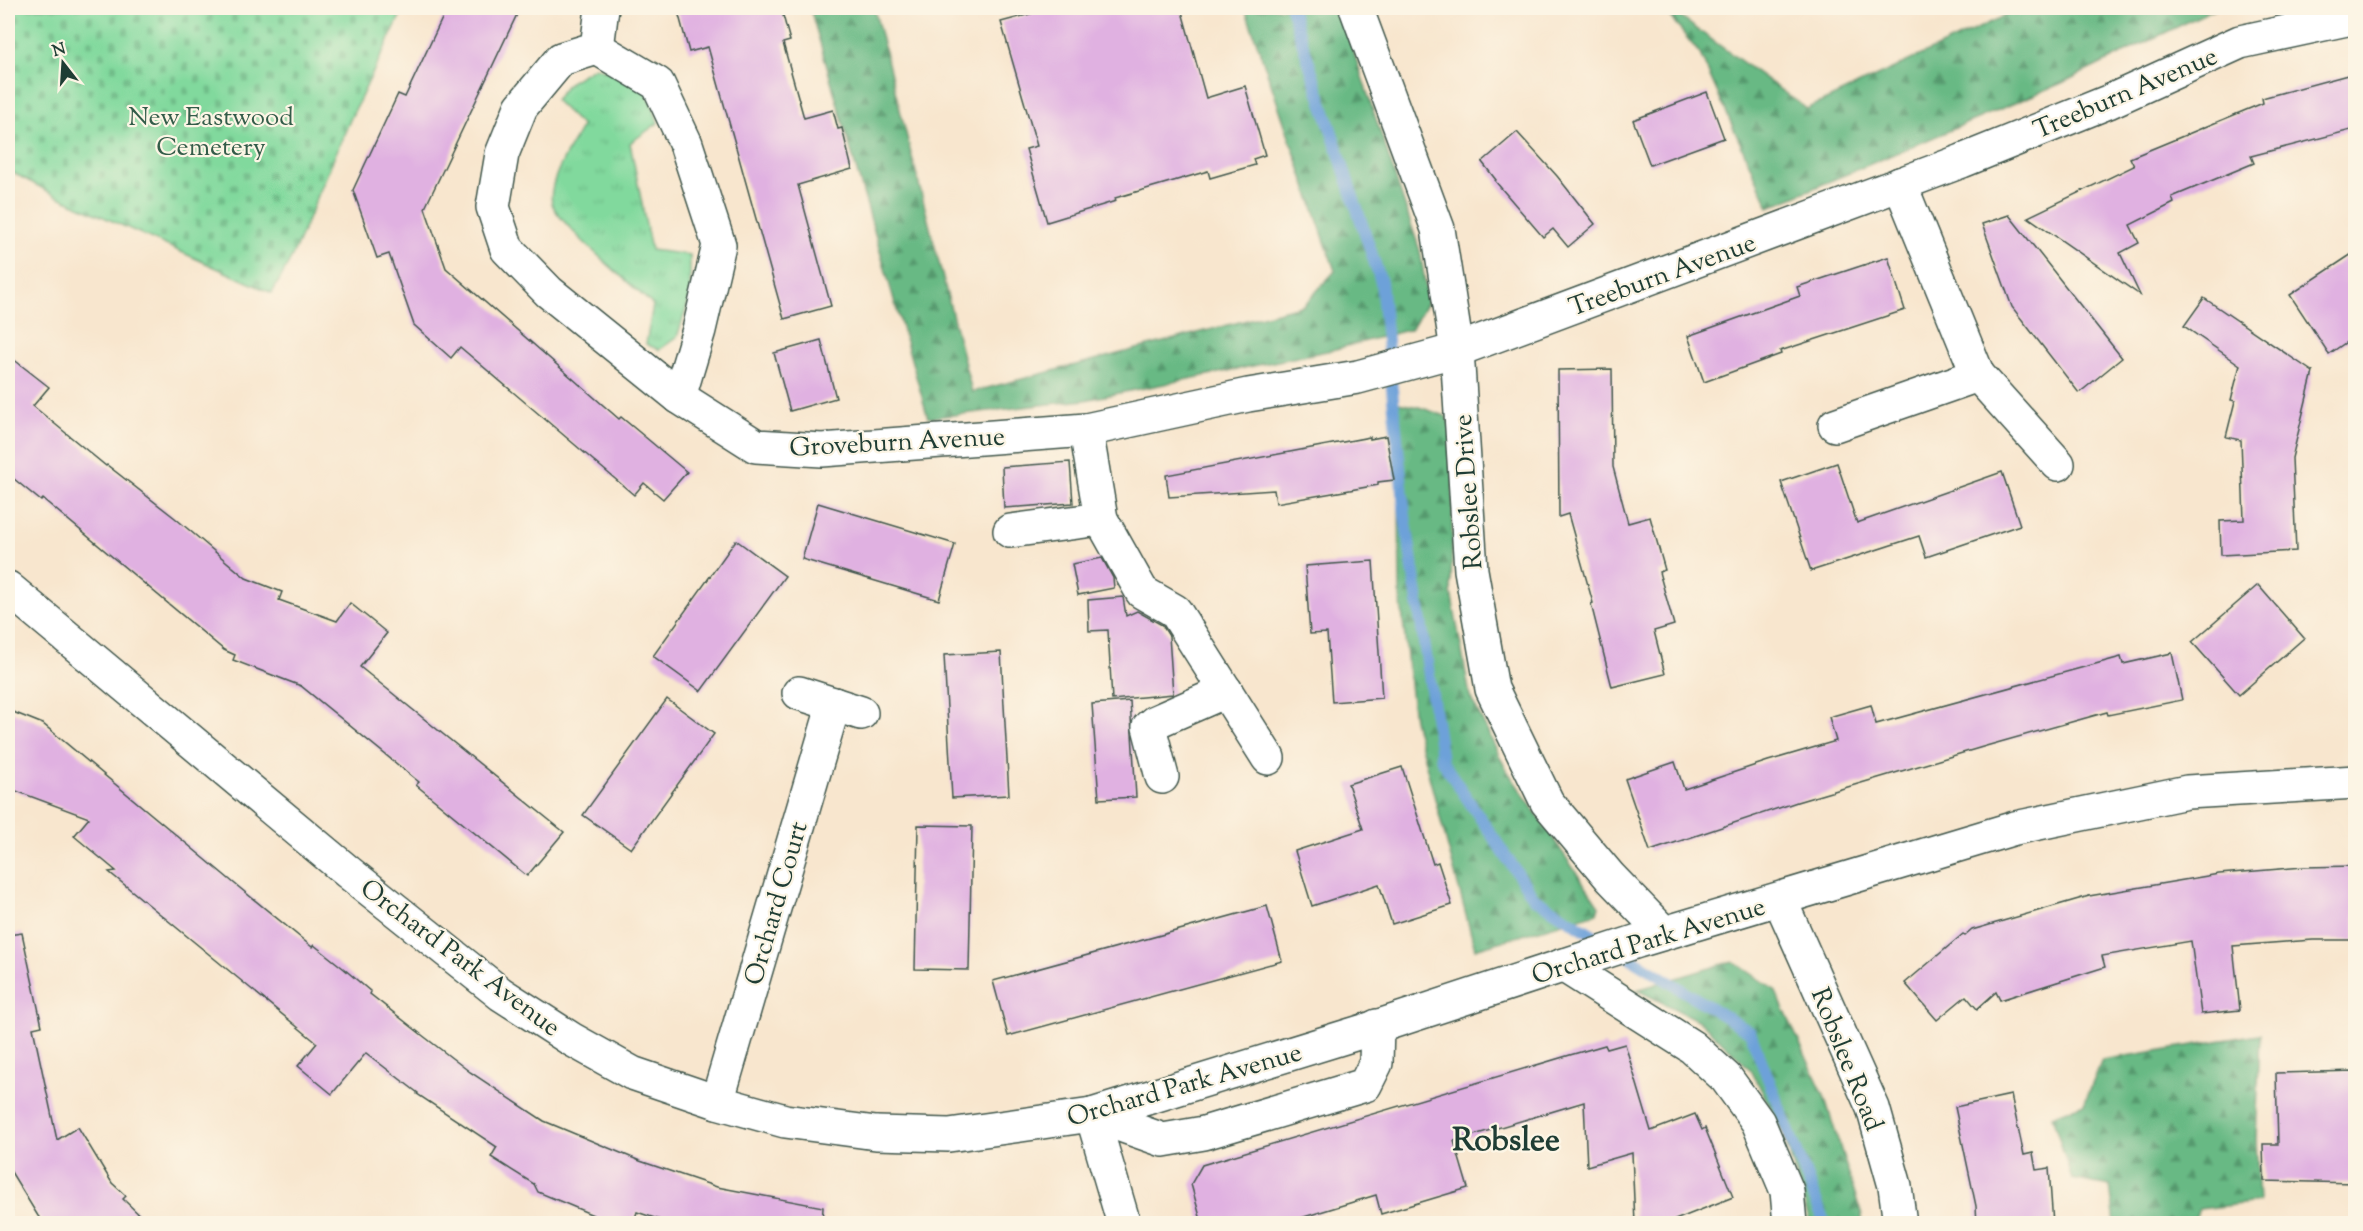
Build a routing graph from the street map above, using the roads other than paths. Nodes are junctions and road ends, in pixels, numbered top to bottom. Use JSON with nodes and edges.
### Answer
{"nodes":[{"id":1,"x":602,"y":8,"type":"edge"},
{"id":2,"x":1356,"y":8,"type":"edge"},
{"id":3,"x":2355,"y":18,"type":"edge"},
{"id":4,"x":597,"y":48,"type":"junction"},
{"id":5,"x":1900,"y":184,"type":"junction"},
{"id":6,"x":1457,"y":350,"type":"junction"},
{"id":7,"x":1978,"y":375,"type":"junction"},
{"id":8,"x":679,"y":397,"type":"junction"},
{"id":9,"x":1835,"y":425,"type":"dead end"},
{"id":10,"x":1086,"y":430,"type":"junction"},
{"id":11,"x":2058,"y":464,"type":"dead end"},
{"id":12,"x":1101,"y":519,"type":"junction"},
{"id":13,"x":1010,"y":531,"type":"dead end"},
{"id":14,"x":8,"y":588,"type":"edge"},
{"id":15,"x":1226,"y":691,"type":"junction"},
{"id":16,"x":799,"y":693,"type":"dead end"},
{"id":17,"x":1268,"y":758,"type":"dead end"},
{"id":18,"x":1162,"y":777,"type":"dead end"},
{"id":19,"x":2355,"y":782,"type":"edge"},
{"id":20,"x":1780,"y":900,"type":"junction"},
{"id":21,"x":1651,"y":937,"type":"junction"},
{"id":22,"x":1578,"y":961,"type":"junction"},
{"id":23,"x":1377,"y":1026,"type":"junction"},
{"id":24,"x":717,"y":1102,"type":"junction"},
{"id":25,"x":1092,"y":1115,"type":"junction"},
{"id":26,"x":1124,"y":1224,"type":"edge"},
{"id":27,"x":1790,"y":1224,"type":"edge"},
{"id":28,"x":1900,"y":1224,"type":"edge"}],
"edges":[{"from":1,"to":4,"type":"street"},
{"from":2,"to":6,"type":"street","name":"Robslee Drive"},
{"from":3,"to":5,"type":"street","name":"Treeburn Avenue"},
{"from":4,"to":8,"type":"street"},
{"from":4,"to":8,"type":"street","name":"Groveburn Avenue"},
{"from":5,"to":6,"type":"street","name":"Treeburn Avenue"},
{"from":5,"to":7,"type":"street"},
{"from":6,"to":10,"type":"street","name":"Groveburn Avenue"},
{"from":6,"to":21,"type":"street","name":"Robslee Drive"},
{"from":7,"to":9,"type":"street"},
{"from":7,"to":11,"type":"street"},
{"from":8,"to":10,"type":"street","name":"Groveburn Avenue"},
{"from":10,"to":12,"type":"street"},
{"from":12,"to":13,"type":"street"},
{"from":12,"to":15,"type":"street"},
{"from":14,"to":24,"type":"street","name":"Orchard Park Avenue"},
{"from":15,"to":17,"type":"street"},
{"from":15,"to":18,"type":"street"},
{"from":16,"to":24,"type":"street","name":"Orchard Court"},
{"from":19,"to":20,"type":"street","name":"Orchard Park Avenue"},
{"from":20,"to":21,"type":"street","name":"Orchard Park Avenue"},
{"from":20,"to":28,"type":"street","name":"Robslee Road"},
{"from":21,"to":22,"type":"street","name":"Orchard Park Avenue"},
{"from":22,"to":23,"type":"street","name":"Orchard Park Avenue"},
{"from":22,"to":27,"type":"street"},
{"from":23,"to":25,"type":"street","name":"Orchard Park Avenue"},
{"from":23,"to":25,"type":"street"},
{"from":24,"to":25,"type":"street","name":"Orchard Park Avenue"},
{"from":25,"to":26,"type":"street"}]}
